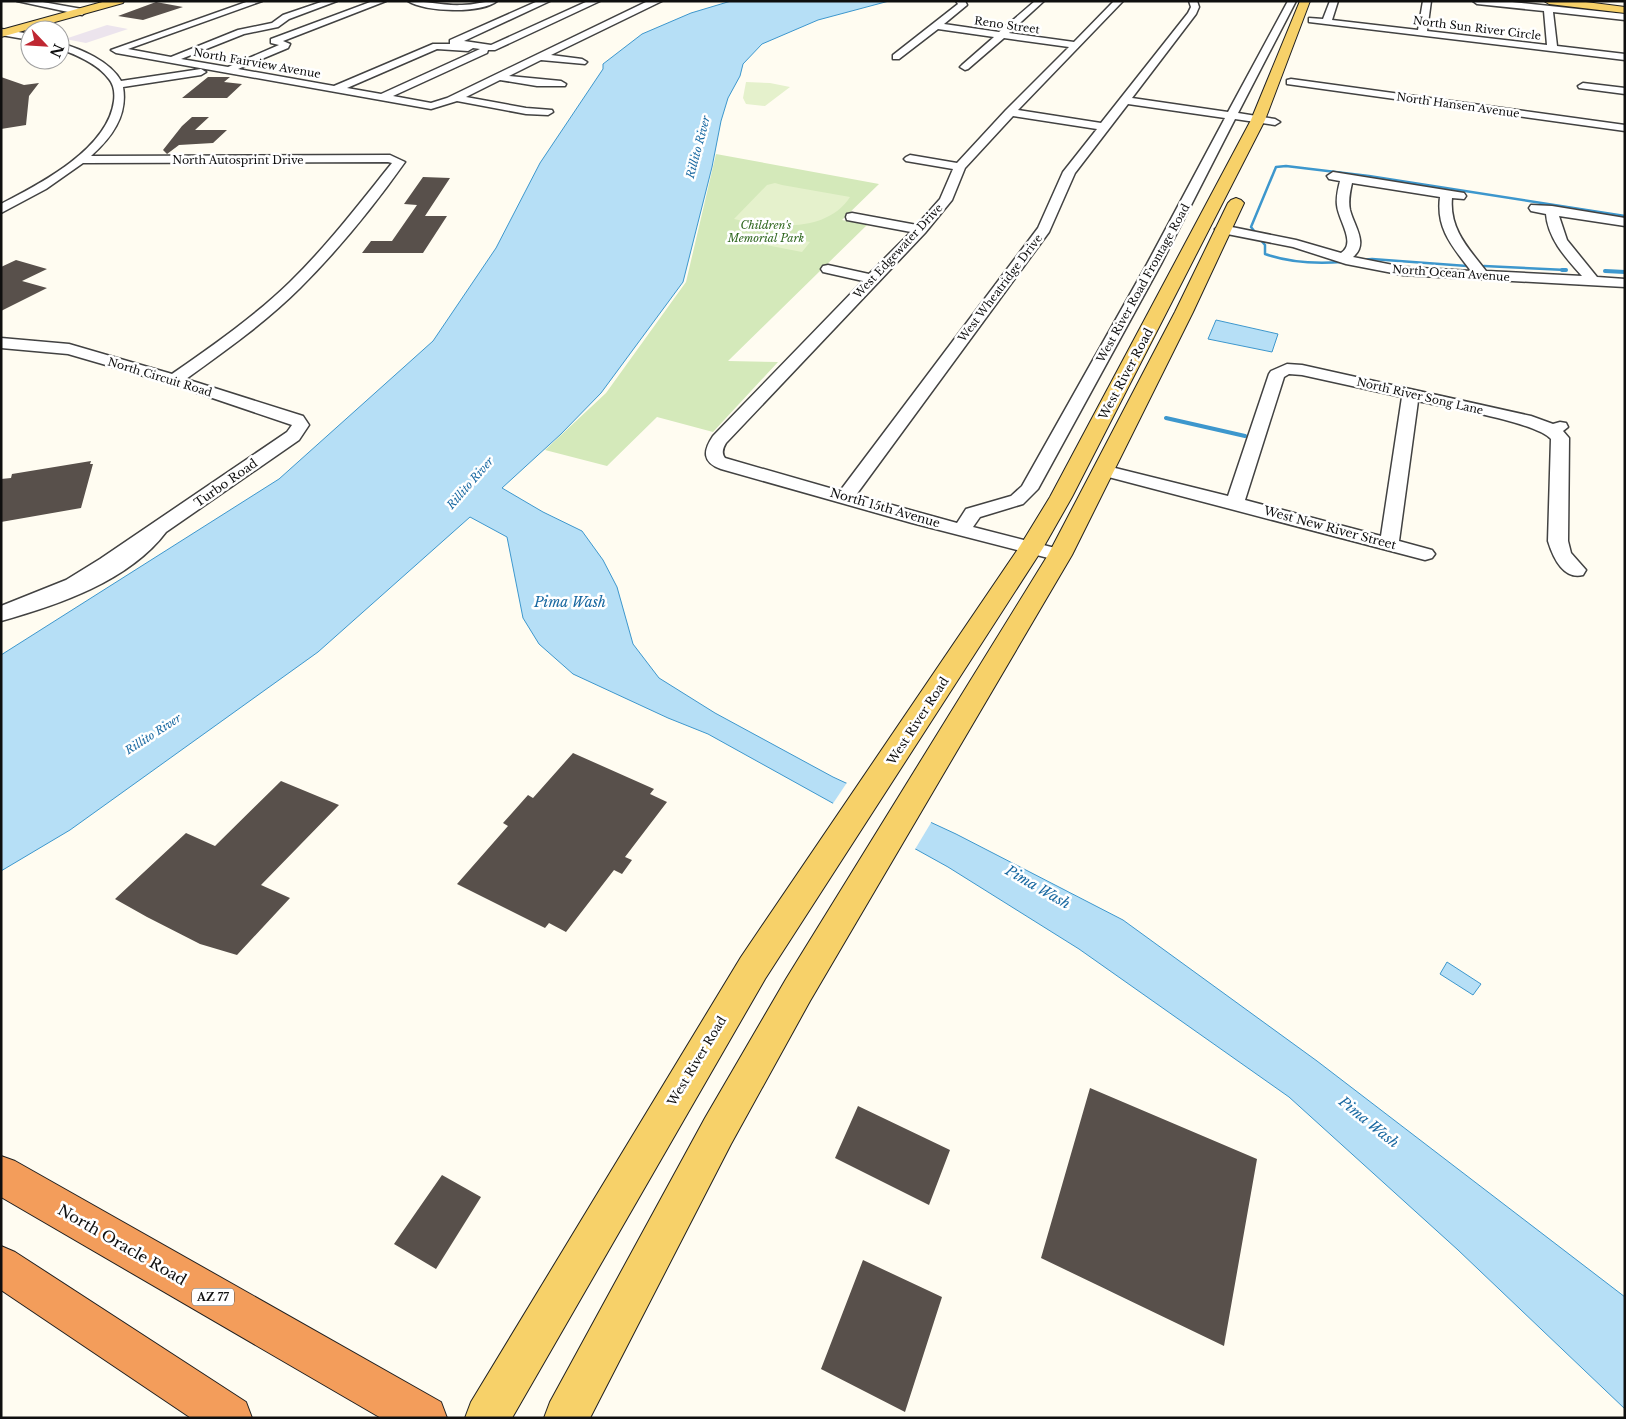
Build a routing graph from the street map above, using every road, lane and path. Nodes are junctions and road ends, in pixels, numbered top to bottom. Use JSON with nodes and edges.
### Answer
{"nodes":[{"id":1,"x":20,"y":1,"type":"edge"},
{"id":2,"x":119,"y":1,"type":"edge"},
{"id":3,"x":258,"y":1,"type":"edge"},
{"id":4,"x":333,"y":1,"type":"edge"},
{"id":5,"x":382,"y":1,"type":"edge"},
{"id":6,"x":412,"y":1,"type":"edge"},
{"id":7,"x":493,"y":1,"type":"edge"},
{"id":8,"x":546,"y":1,"type":"edge"},
{"id":9,"x":596,"y":1,"type":"edge"},
{"id":10,"x":658,"y":1,"type":"edge"},
{"id":11,"x":960,"y":1,"type":"edge"},
{"id":12,"x":1040,"y":1,"type":"edge"},
{"id":13,"x":1119,"y":1,"type":"edge"},
{"id":14,"x":1193,"y":1,"type":"edge"},
{"id":15,"x":1292,"y":1,"type":"edge"},
{"id":16,"x":1427,"y":1,"type":"edge"},
{"id":17,"x":1476,"y":1,"type":"edge"},
{"id":18,"x":1551,"y":4,"type":"edge"},
{"id":19,"x":313,"y":9,"type":"junction"},
{"id":20,"x":1625,"y":9,"type":"edge"},
{"id":21,"x":1319,"y":10,"type":"edge"},
{"id":22,"x":77,"y":13,"type":"junction"},
{"id":23,"x":348,"y":14,"type":"junction"},
{"id":24,"x":1625,"y":17,"type":"edge"},
{"id":25,"x":280,"y":22,"type":"junction"},
{"id":26,"x":936,"y":26,"type":"junction"},
{"id":27,"x":311,"y":27,"type":"junction"},
{"id":28,"x":1422,"y":33,"type":"junction"},
{"id":29,"x":5,"y":34,"type":"edge"},
{"id":30,"x":234,"y":35,"type":"junction"},
{"id":31,"x":1000,"y":35,"type":"junction"},
{"id":32,"x":20,"y":36,"type":"edge"},
{"id":33,"x":266,"y":40,"type":"junction"},
{"id":34,"x":1076,"y":45,"type":"junction"},
{"id":35,"x":1552,"y":48,"type":"junction"},
{"id":36,"x":70,"y":50,"type":"edge"},
{"id":37,"x":193,"y":50,"type":"junction"},
{"id":38,"x":484,"y":51,"type":"junction"},
{"id":39,"x":212,"y":54,"type":"dead end"},
{"id":40,"x":502,"y":54,"type":"dead end"},
{"id":41,"x":519,"y":56,"type":"dead end"},
{"id":42,"x":176,"y":57,"type":"dead end"},
{"id":43,"x":896,"y":57,"type":"dead end"},
{"id":44,"x":1625,"y":57,"type":"edge"},
{"id":45,"x":538,"y":58,"type":"junction"},
{"id":46,"x":232,"y":62,"type":"dead end"},
{"id":47,"x":582,"y":62,"type":"dead end"},
{"id":48,"x":965,"y":67,"type":"dead end"},
{"id":49,"x":214,"y":68,"type":"junction"},
{"id":50,"x":499,"y":77,"type":"junction"},
{"id":51,"x":1291,"y":82,"type":"junction"},
{"id":52,"x":561,"y":84,"type":"dead end"},
{"id":53,"x":118,"y":85,"type":"junction"},
{"id":54,"x":1584,"y":86,"type":"dead end"},
{"id":55,"x":334,"y":90,"type":"junction"},
{"id":56,"x":1625,"y":91,"type":"edge"},
{"id":57,"x":380,"y":98,"type":"junction"},
{"id":58,"x":456,"y":98,"type":"junction"},
{"id":59,"x":1125,"y":100,"type":"junction"},
{"id":60,"x":548,"y":112,"type":"dead end"},
{"id":61,"x":1010,"y":112,"type":"junction"},
{"id":62,"x":1232,"y":116,"type":"junction"},
{"id":63,"x":1266,"y":121,"type":"junction"},
{"id":64,"x":1105,"y":127,"type":"junction"},
{"id":65,"x":1625,"y":128,"type":"edge"},
{"id":66,"x":910,"y":159,"type":"dead end"},
{"id":67,"x":80,"y":160,"type":"junction"},
{"id":68,"x":960,"y":167,"type":"junction"},
{"id":69,"x":1333,"y":176,"type":"dead end"},
{"id":70,"x":1347,"y":178,"type":"junction"},
{"id":71,"x":1446,"y":194,"type":"junction"},
{"id":72,"x":1460,"y":196,"type":"dead end"},
{"id":73,"x":1535,"y":208,"type":"dead end"},
{"id":74,"x":1,"y":209,"type":"edge"},
{"id":75,"x":1552,"y":210,"type":"junction"},
{"id":76,"x":852,"y":217,"type":"dead end"},
{"id":77,"x":1625,"y":222,"type":"edge"},
{"id":78,"x":1222,"y":229,"type":"junction"},
{"id":79,"x":920,"y":230,"type":"junction"},
{"id":80,"x":1343,"y":258,"type":"junction"},
{"id":81,"x":828,"y":269,"type":"dead end"},
{"id":82,"x":1482,"y":275,"type":"junction"},
{"id":83,"x":873,"y":279,"type":"junction"},
{"id":84,"x":1593,"y":281,"type":"junction"},
{"id":85,"x":1625,"y":282,"type":"edge"},
{"id":86,"x":1,"y":343,"type":"edge"},
{"id":87,"x":174,"y":380,"type":"junction"},
{"id":88,"x":1411,"y":395,"type":"junction"},
{"id":89,"x":293,"y":436,"type":"joint"},
{"id":90,"x":705,"y":456,"type":"joint"},
{"id":91,"x":1103,"y":470,"type":"junction"},
{"id":92,"x":846,"y":497,"type":"junction"},
{"id":93,"x":1235,"y":503,"type":"junction"},
{"id":94,"x":961,"y":530,"type":"junction"},
{"id":95,"x":1389,"y":543,"type":"junction"},
{"id":96,"x":1031,"y":548,"type":"junction"},
{"id":97,"x":1425,"y":554,"type":"dead end"},
{"id":98,"x":1060,"y":555,"type":"junction"},
{"id":99,"x":1576,"y":570,"type":"dead end"},
{"id":100,"x":1,"y":614,"type":"edge"},
{"id":101,"x":1,"y":1174,"type":"edge"},
{"id":102,"x":1,"y":1266,"type":"edge"},
{"id":103,"x":230,"y":1418,"type":"edge"},
{"id":104,"x":426,"y":1418,"type":"edge"},
{"id":105,"x":487,"y":1418,"type":"edge"},
{"id":106,"x":566,"y":1418,"type":"edge"}],
"edges":[{"from":1,"to":22,"type":"street"},
{"from":2,"to":22,"type":"main road"},
{"from":3,"to":49,"type":"street","name":"North Fairview Avenue"},
{"from":4,"to":19,"type":"street"},
{"from":5,"to":23,"type":"street"},
{"from":6,"to":7,"type":"street"},
{"from":8,"to":9,"type":"street"},
{"from":10,"to":45,"type":"street","name":"North Fairview Avenue"},
{"from":11,"to":26,"type":"street"},
{"from":12,"to":31,"type":"street"},
{"from":13,"to":34,"type":"street","name":"West Edgewater Drive"},
{"from":14,"to":59,"type":"street","name":"West Wheatridge Drive"},
{"from":15,"to":62,"type":"street","name":"West River Road Frontage Road"},
{"from":16,"to":28,"type":"street"},
{"from":17,"to":18,"type":"street"},
{"from":18,"to":20,"type":"main road"},
{"from":18,"to":24,"type":"street"},
{"from":18,"to":35,"type":"street"},
{"from":19,"to":23,"type":"street"},
{"from":19,"to":25,"type":"street"},
{"from":21,"to":28,"type":"street","name":"North Sun River Circle"},
{"from":21,"to":51,"type":"main road","name":"West River Road"},
{"from":21,"to":63,"type":"main road","name":"West River Road"},
{"from":22,"to":29,"type":"main road"},
{"from":23,"to":27,"type":"street"},
{"from":25,"to":27,"type":"street"},
{"from":25,"to":30,"type":"street"},
{"from":26,"to":31,"type":"street","name":"Reno Street"},
{"from":26,"to":43,"type":"street"},
{"from":27,"to":33,"type":"street"},
{"from":28,"to":35,"type":"street","name":"North Sun River Circle"},
{"from":29,"to":32,"type":"street"},
{"from":30,"to":33,"type":"street"},
{"from":30,"to":37,"type":"street"},
{"from":31,"to":34,"type":"street","name":"Reno Street"},
{"from":31,"to":48,"type":"street"},
{"from":33,"to":46,"type":"street"},
{"from":34,"to":61,"type":"street","name":"West Edgewater Drive"},
{"from":35,"to":44,"type":"street","name":"North Sun River Circle"},
{"from":36,"to":53,"type":"street"},
{"from":37,"to":39,"type":"street"},
{"from":37,"to":42,"type":"street"},
{"from":38,"to":40,"type":"street"},
{"from":38,"to":55,"type":"street"},
{"from":38,"to":57,"type":"street"},
{"from":41,"to":45,"type":"street"},
{"from":45,"to":47,"type":"street"},
{"from":45,"to":50,"type":"street","name":"North Fairview Avenue"},
{"from":49,"to":53,"type":"street"},
{"from":49,"to":55,"type":"street","name":"North Fairview Avenue"},
{"from":50,"to":52,"type":"street"},
{"from":50,"to":58,"type":"street","name":"North Fairview Avenue"},
{"from":51,"to":63,"type":"main road","name":"West River Road"},
{"from":51,"to":65,"type":"street","name":"North Hansen Avenue"},
{"from":53,"to":67,"type":"street"},
{"from":54,"to":56,"type":"street"},
{"from":55,"to":57,"type":"street","name":"North Fairview Avenue"},
{"from":57,"to":58,"type":"street","name":"North Fairview Avenue"},
{"from":58,"to":60,"type":"street"},
{"from":59,"to":62,"type":"street"},
{"from":59,"to":64,"type":"street","name":"West Wheatridge Drive"},
{"from":61,"to":64,"type":"street"},
{"from":61,"to":68,"type":"street","name":"West Edgewater Drive"},
{"from":62,"to":63,"type":"street"},
{"from":62,"to":94,"type":"street","name":"West River Road Frontage Road"},
{"from":63,"to":78,"type":"main road","name":"West River Road"},
{"from":63,"to":96,"type":"main road","name":"West River Road"},
{"from":64,"to":92,"type":"street","name":"West Wheatridge Drive"},
{"from":66,"to":68,"type":"street"},
{"from":67,"to":74,"type":"street"},
{"from":67,"to":87,"type":"street","name":"North Autosprint Drive"},
{"from":68,"to":79,"type":"street","name":"West Edgewater Drive"},
{"from":69,"to":70,"type":"street"},
{"from":70,"to":71,"type":"street"},
{"from":70,"to":80,"type":"street"},
{"from":71,"to":72,"type":"street"},
{"from":71,"to":82,"type":"street"},
{"from":73,"to":75,"type":"street"},
{"from":75,"to":77,"type":"street"},
{"from":75,"to":84,"type":"street"},
{"from":76,"to":79,"type":"street"},
{"from":78,"to":80,"type":"street","name":"North Ocean Avenue"},
{"from":78,"to":91,"type":"main road","name":"West River Road"},
{"from":79,"to":83,"type":"street","name":"West Edgewater Drive"},
{"from":80,"to":82,"type":"street","name":"North Ocean Avenue"},
{"from":81,"to":83,"type":"street"},
{"from":82,"to":84,"type":"street","name":"North Ocean Avenue"},
{"from":83,"to":90,"type":"street","name":"West Edgewater Drive"},
{"from":84,"to":85,"type":"street","name":"North Ocean Avenue"},
{"from":86,"to":87,"type":"street","name":"North Circuit Road"},
{"from":87,"to":89,"type":"street","name":"North Circuit Road"},
{"from":88,"to":93,"type":"street","name":"North River Song Lane"},
{"from":88,"to":95,"type":"street"},
{"from":88,"to":99,"type":"street","name":"North River Song Lane"},
{"from":89,"to":100,"type":"street","name":"Turbo Road"},
{"from":90,"to":92,"type":"street","name":"North 15th Avenue"},
{"from":91,"to":93,"type":"street","name":"West New River Street"},
{"from":91,"to":98,"type":"main road","name":"West River Road"},
{"from":92,"to":94,"type":"street","name":"North 15th Avenue"},
{"from":93,"to":95,"type":"street","name":"West New River Street"},
{"from":94,"to":96,"type":"street","name":"North 15th Avenue"},
{"from":95,"to":97,"type":"street","name":"West New River Street"},
{"from":96,"to":98,"type":"street","name":"North 15th Avenue"},
{"from":96,"to":105,"type":"main road","name":"West River Road"},
{"from":98,"to":106,"type":"main road","name":"West River Road"},
{"from":101,"to":104,"type":"highway","name":"North Oracle Road","number":"AZ 77"},
{"from":102,"to":103,"type":"highway"}]}
